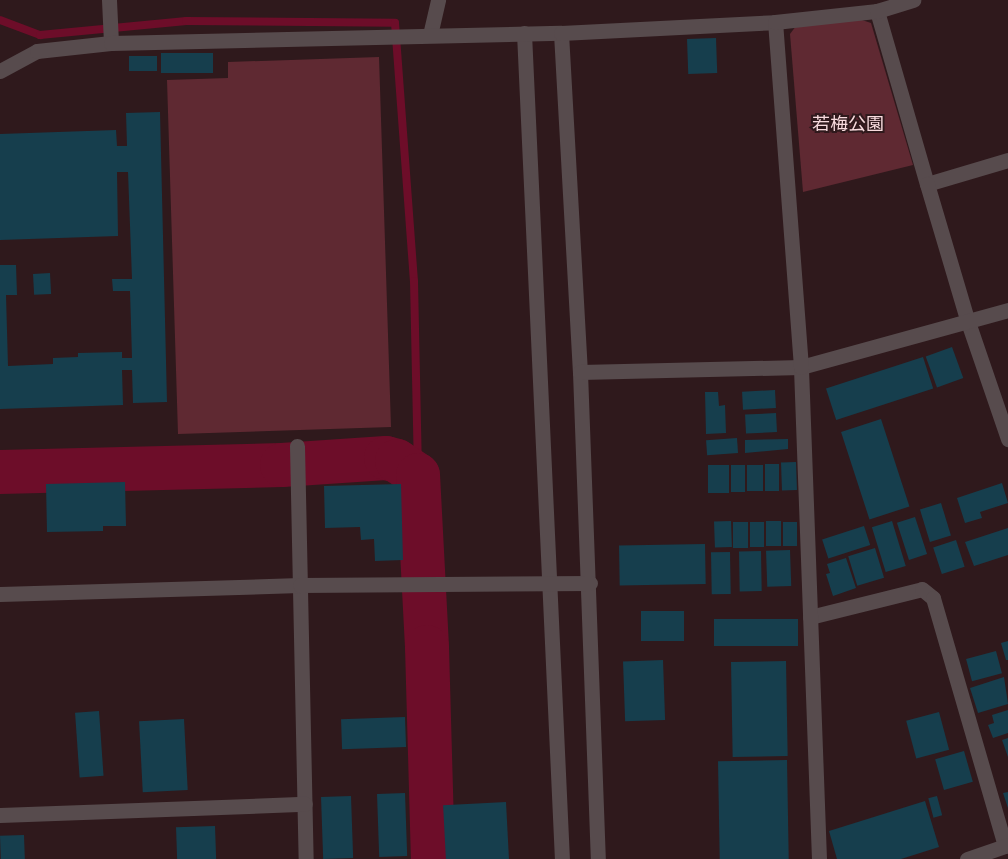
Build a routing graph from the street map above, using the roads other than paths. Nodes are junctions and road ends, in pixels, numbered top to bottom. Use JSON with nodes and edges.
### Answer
{"nodes":[{"id":1,"x":109,"y":0,"type":"edge"},
{"id":2,"x":438,"y":0,"type":"edge"},
{"id":3,"x":913,"y":0,"type":"edge"},
{"id":4,"x":877,"y":11,"type":"junction"},
{"id":5,"x":775,"y":22,"type":"junction"},
{"id":6,"x":524,"y":33,"type":"junction"},
{"id":7,"x":561,"y":33,"type":"junction"},
{"id":8,"x":430,"y":35,"type":"junction"},
{"id":9,"x":111,"y":43,"type":"junction"},
{"id":10,"x":0,"y":71,"type":"edge"},
{"id":11,"x":1008,"y":160,"type":"edge"},
{"id":12,"x":927,"y":184,"type":"junction"},
{"id":13,"x":1008,"y":310,"type":"edge"},
{"id":14,"x":968,"y":322,"type":"junction"},
{"id":15,"x":801,"y":367,"type":"junction"},
{"id":16,"x":580,"y":372,"type":"junction"},
{"id":17,"x":1008,"y":439,"type":"edge"},
{"id":18,"x":297,"y":446,"type":"dead end"},
{"id":19,"x":590,"y":583,"type":"junction"},
{"id":20,"x":551,"y":584,"type":"junction"},
{"id":21,"x":300,"y":585,"type":"junction"},
{"id":22,"x":0,"y":594,"type":"edge"},
{"id":23,"x":810,"y":617,"type":"junction"},
{"id":24,"x":305,"y":804,"type":"junction"},
{"id":25,"x":0,"y":815,"type":"edge"},
{"id":26,"x":1006,"y":846,"type":"edge"},
{"id":27,"x":306,"y":859,"type":"edge"},
{"id":28,"x":562,"y":859,"type":"edge"},
{"id":29,"x":598,"y":859,"type":"edge"},
{"id":30,"x":820,"y":859,"type":"edge"},
{"id":31,"x":967,"y":859,"type":"edge"}],
"edges":[{"from":1,"to":9,"type":"street"},
{"from":2,"to":8,"type":"street"},
{"from":3,"to":4,"type":"street"},
{"from":4,"to":5,"type":"street"},
{"from":4,"to":12,"type":"street"},
{"from":5,"to":7,"type":"street"},
{"from":5,"to":15,"type":"street"},
{"from":6,"to":7,"type":"street"},
{"from":6,"to":8,"type":"street"},
{"from":6,"to":20,"type":"street"},
{"from":7,"to":16,"type":"street"},
{"from":8,"to":9,"type":"street"},
{"from":9,"to":10,"type":"street"},
{"from":11,"to":12,"type":"street"},
{"from":12,"to":14,"type":"street"},
{"from":13,"to":14,"type":"street"},
{"from":14,"to":15,"type":"street"},
{"from":14,"to":17,"type":"street"},
{"from":15,"to":16,"type":"street"},
{"from":15,"to":23,"type":"street"},
{"from":16,"to":19,"type":"street"},
{"from":18,"to":21,"type":"street"},
{"from":19,"to":20,"type":"street"},
{"from":19,"to":29,"type":"street"},
{"from":20,"to":21,"type":"street"},
{"from":20,"to":28,"type":"street"},
{"from":21,"to":22,"type":"street"},
{"from":21,"to":24,"type":"street"},
{"from":23,"to":26,"type":"street"},
{"from":23,"to":30,"type":"street"},
{"from":24,"to":25,"type":"street"},
{"from":24,"to":27,"type":"street"},
{"from":26,"to":31,"type":"street"}]}
